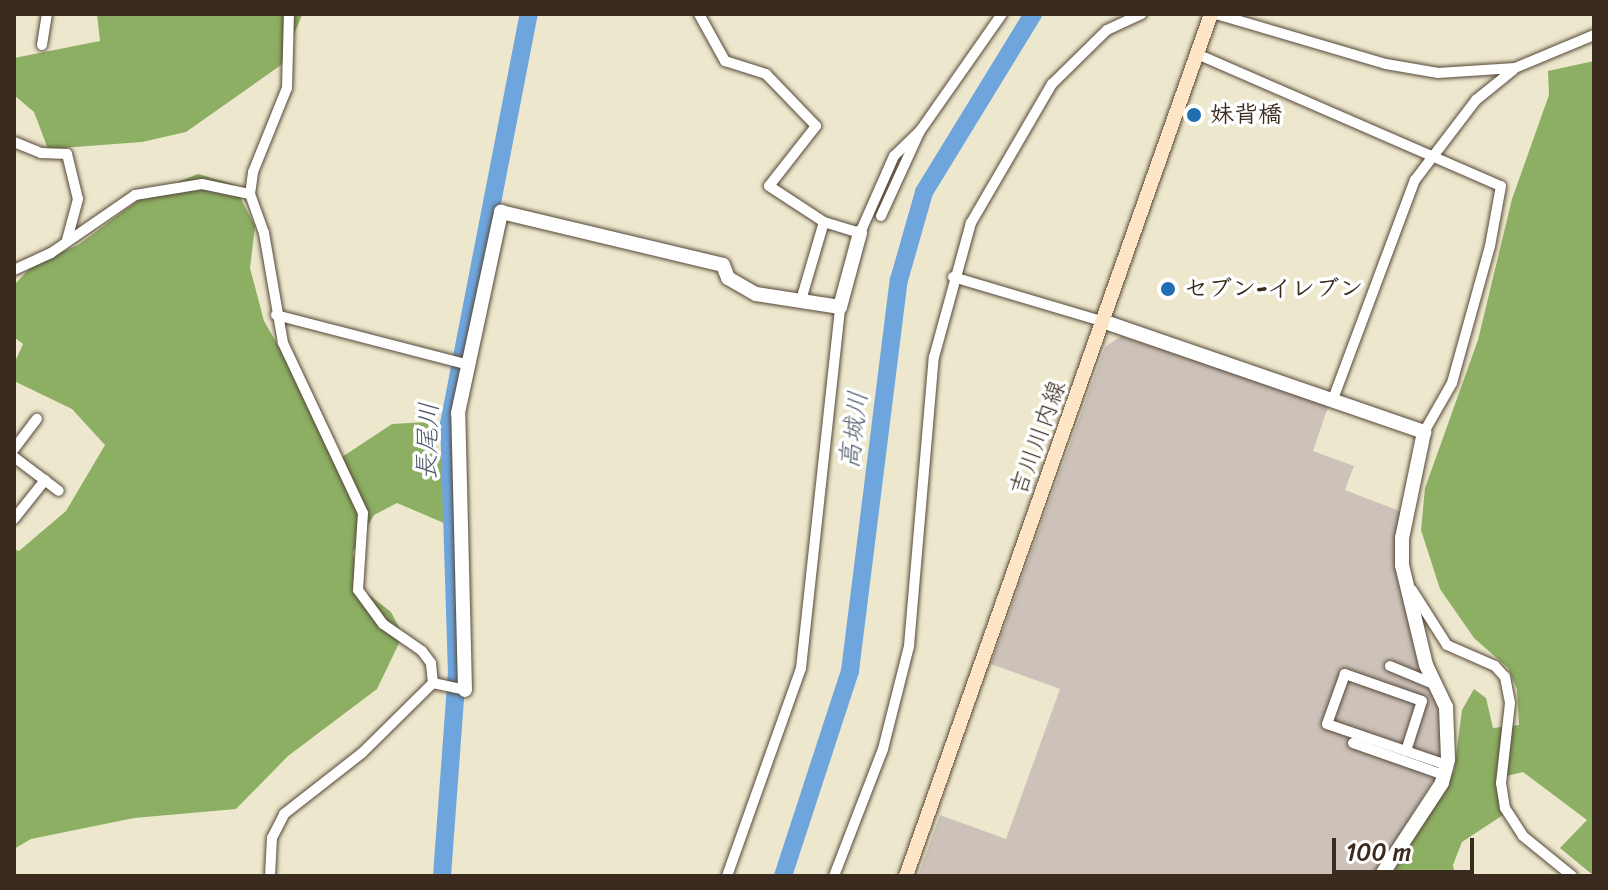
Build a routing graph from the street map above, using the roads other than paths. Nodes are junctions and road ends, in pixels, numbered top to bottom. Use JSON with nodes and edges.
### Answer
{"nodes":[{"id":1,"x":47,"y":14,"type":"edge"},
{"id":2,"x":289,"y":14,"type":"edge"},
{"id":3,"x":699,"y":14,"type":"edge"},
{"id":4,"x":1002,"y":14,"type":"edge"},
{"id":5,"x":1141,"y":14,"type":"edge"},
{"id":6,"x":1214,"y":14,"type":"edge"},
{"id":7,"x":1594,"y":35,"type":"edge"},
{"id":8,"x":42,"y":45,"type":"dead end"},
{"id":9,"x":1197,"y":54,"type":"junction"},
{"id":10,"x":1515,"y":68,"type":"junction"},
{"id":11,"x":920,"y":131,"type":"junction"},
{"id":12,"x":14,"y":142,"type":"edge"},
{"id":13,"x":1432,"y":156,"type":"junction"},
{"id":14,"x":250,"y":194,"type":"junction"},
{"id":15,"x":881,"y":216,"type":"dead end"},
{"id":16,"x":824,"y":222,"type":"junction"},
{"id":17,"x":860,"y":233,"type":"junction"},
{"id":18,"x":66,"y":242,"type":"junction"},
{"id":19,"x":14,"y":270,"type":"edge"},
{"id":20,"x":953,"y":277,"type":"junction"},
{"id":21,"x":801,"y":300,"type":"junction"},
{"id":22,"x":840,"y":307,"type":"junction"},
{"id":23,"x":276,"y":315,"type":"junction"},
{"id":24,"x":1102,"y":321,"type":"junction"},
{"id":25,"x":464,"y":363,"type":"junction"},
{"id":26,"x":1333,"y":399,"type":"junction"},
{"id":27,"x":37,"y":419,"type":"dead end"},
{"id":28,"x":1424,"y":432,"type":"junction"},
{"id":29,"x":14,"y":449,"type":"edge"},
{"id":30,"x":14,"y":457,"type":"edge"},
{"id":31,"x":45,"y":480,"type":"junction"},
{"id":32,"x":59,"y":491,"type":"dead end"},
{"id":33,"x":14,"y":519,"type":"edge"},
{"id":34,"x":1412,"y":590,"type":"junction"},
{"id":35,"x":1390,"y":666,"type":"dead end"},
{"id":36,"x":433,"y":683,"type":"junction"},
{"id":37,"x":1437,"y":686,"type":"junction"},
{"id":38,"x":458,"y":689,"type":"joint"},
{"id":39,"x":1353,"y":743,"type":"dead end"},
{"id":40,"x":1406,"y":751,"type":"junction"},
{"id":41,"x":1446,"y":770,"type":"junction"},
{"id":42,"x":270,"y":876,"type":"edge"},
{"id":43,"x":727,"y":876,"type":"edge"},
{"id":44,"x":834,"y":876,"type":"edge"},
{"id":45,"x":906,"y":876,"type":"edge"},
{"id":46,"x":1381,"y":876,"type":"edge"},
{"id":47,"x":1572,"y":876,"type":"edge"}],
"edges":[{"from":1,"to":8,"type":"street"},
{"from":2,"to":14,"type":"street"},
{"from":3,"to":16,"type":"street"},
{"from":4,"to":11,"type":"street"},
{"from":5,"to":20,"type":"street"},
{"from":6,"to":9,"type":"main road","name":"吉川川内線"},
{"from":6,"to":10,"type":"street"},
{"from":7,"to":10,"type":"street"},
{"from":9,"to":13,"type":"street"},
{"from":9,"to":24,"type":"main road","name":"吉川川内線"},
{"from":10,"to":13,"type":"street"},
{"from":11,"to":15,"type":"street"},
{"from":11,"to":17,"type":"street"},
{"from":12,"to":18,"type":"street"},
{"from":13,"to":26,"type":"street"},
{"from":13,"to":28,"type":"street"},
{"from":14,"to":18,"type":"street"},
{"from":14,"to":23,"type":"street"},
{"from":16,"to":17,"type":"street"},
{"from":16,"to":21,"type":"street"},
{"from":17,"to":22,"type":"street"},
{"from":18,"to":19,"type":"street"},
{"from":20,"to":24,"type":"street"},
{"from":20,"to":44,"type":"street"},
{"from":21,"to":22,"type":"street"},
{"from":21,"to":25,"type":"street"},
{"from":22,"to":43,"type":"street"},
{"from":23,"to":25,"type":"street"},
{"from":23,"to":36,"type":"street"},
{"from":24,"to":26,"type":"street"},
{"from":24,"to":45,"type":"main road","name":"吉川川内線"},
{"from":25,"to":38,"type":"street"},
{"from":26,"to":28,"type":"street"},
{"from":27,"to":29,"type":"street"},
{"from":28,"to":34,"type":"street"},
{"from":30,"to":31,"type":"street"},
{"from":31,"to":32,"type":"street"},
{"from":31,"to":33,"type":"street"},
{"from":34,"to":37,"type":"street"},
{"from":34,"to":47,"type":"street"},
{"from":35,"to":37,"type":"street"},
{"from":36,"to":38,"type":"street"},
{"from":36,"to":42,"type":"street"},
{"from":37,"to":41,"type":"street"},
{"from":39,"to":41,"type":"street"},
{"from":40,"to":40,"type":"street"},
{"from":40,"to":41,"type":"street"},
{"from":41,"to":46,"type":"street"}]}
